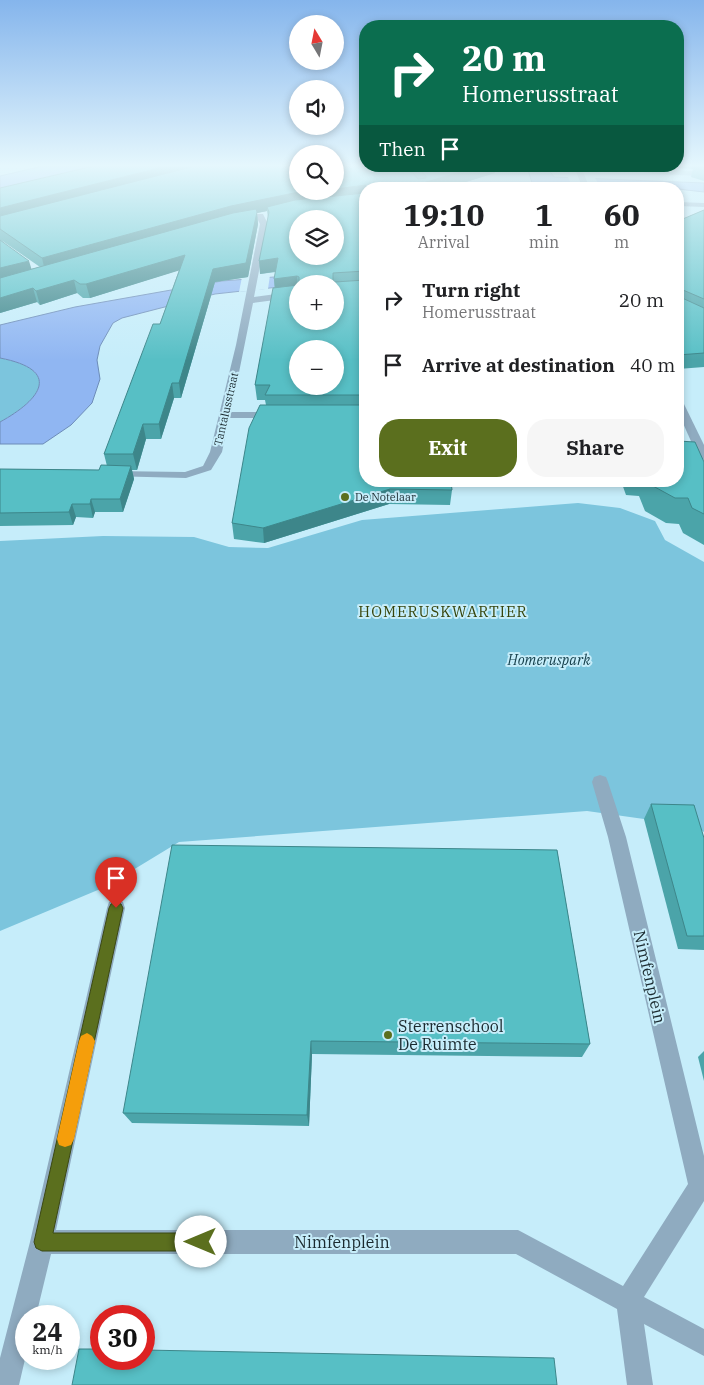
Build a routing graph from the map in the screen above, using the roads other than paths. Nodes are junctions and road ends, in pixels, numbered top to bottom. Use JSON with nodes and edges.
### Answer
{"nodes":[{"id":1,"x":263,"y":231,"type":"edge"},
{"id":2,"x":289,"y":294,"type":"edge"},
{"id":3,"x":249,"y":296,"type":"junction"},
{"id":4,"x":224,"y":415,"type":"junction"},
{"id":5,"x":290,"y":415,"type":"edge"},
{"id":6,"x":684,"y":420,"type":"edge"},
{"id":7,"x":704,"y":457,"type":"edge"},
{"id":8,"x":102,"y":474,"type":"edge"},
{"id":9,"x":600,"y":782,"type":"dead end"},
{"id":10,"x":116,"y":908,"type":"dead end"},
{"id":11,"x":42,"y":1242,"type":"junction"},
{"id":12,"x":628,"y":1301,"type":"junction"},
{"id":13,"x":704,"y":1343,"type":"edge"},
{"id":14,"x":6,"y":1385,"type":"edge"},
{"id":15,"x":640,"y":1385,"type":"edge"}],
"edges":[{"from":1,"to":3,"type":"street","name":"Tantalusstraat"},
{"from":2,"to":3,"type":"street"},
{"from":3,"to":4,"type":"street","name":"Tantalusstraat"},
{"from":4,"to":5,"type":"street"},
{"from":4,"to":8,"type":"street","name":"Tantalusstraat"},
{"from":6,"to":7,"type":"street"},
{"from":9,"to":12,"type":"street","name":"Nimfenplein"},
{"from":10,"to":11,"type":"street"},
{"from":11,"to":12,"type":"street","name":"Nimfenplein"},
{"from":11,"to":14,"type":"street"},
{"from":12,"to":13,"type":"street","name":"Nimfenplein"},
{"from":12,"to":15,"type":"street"}]}
